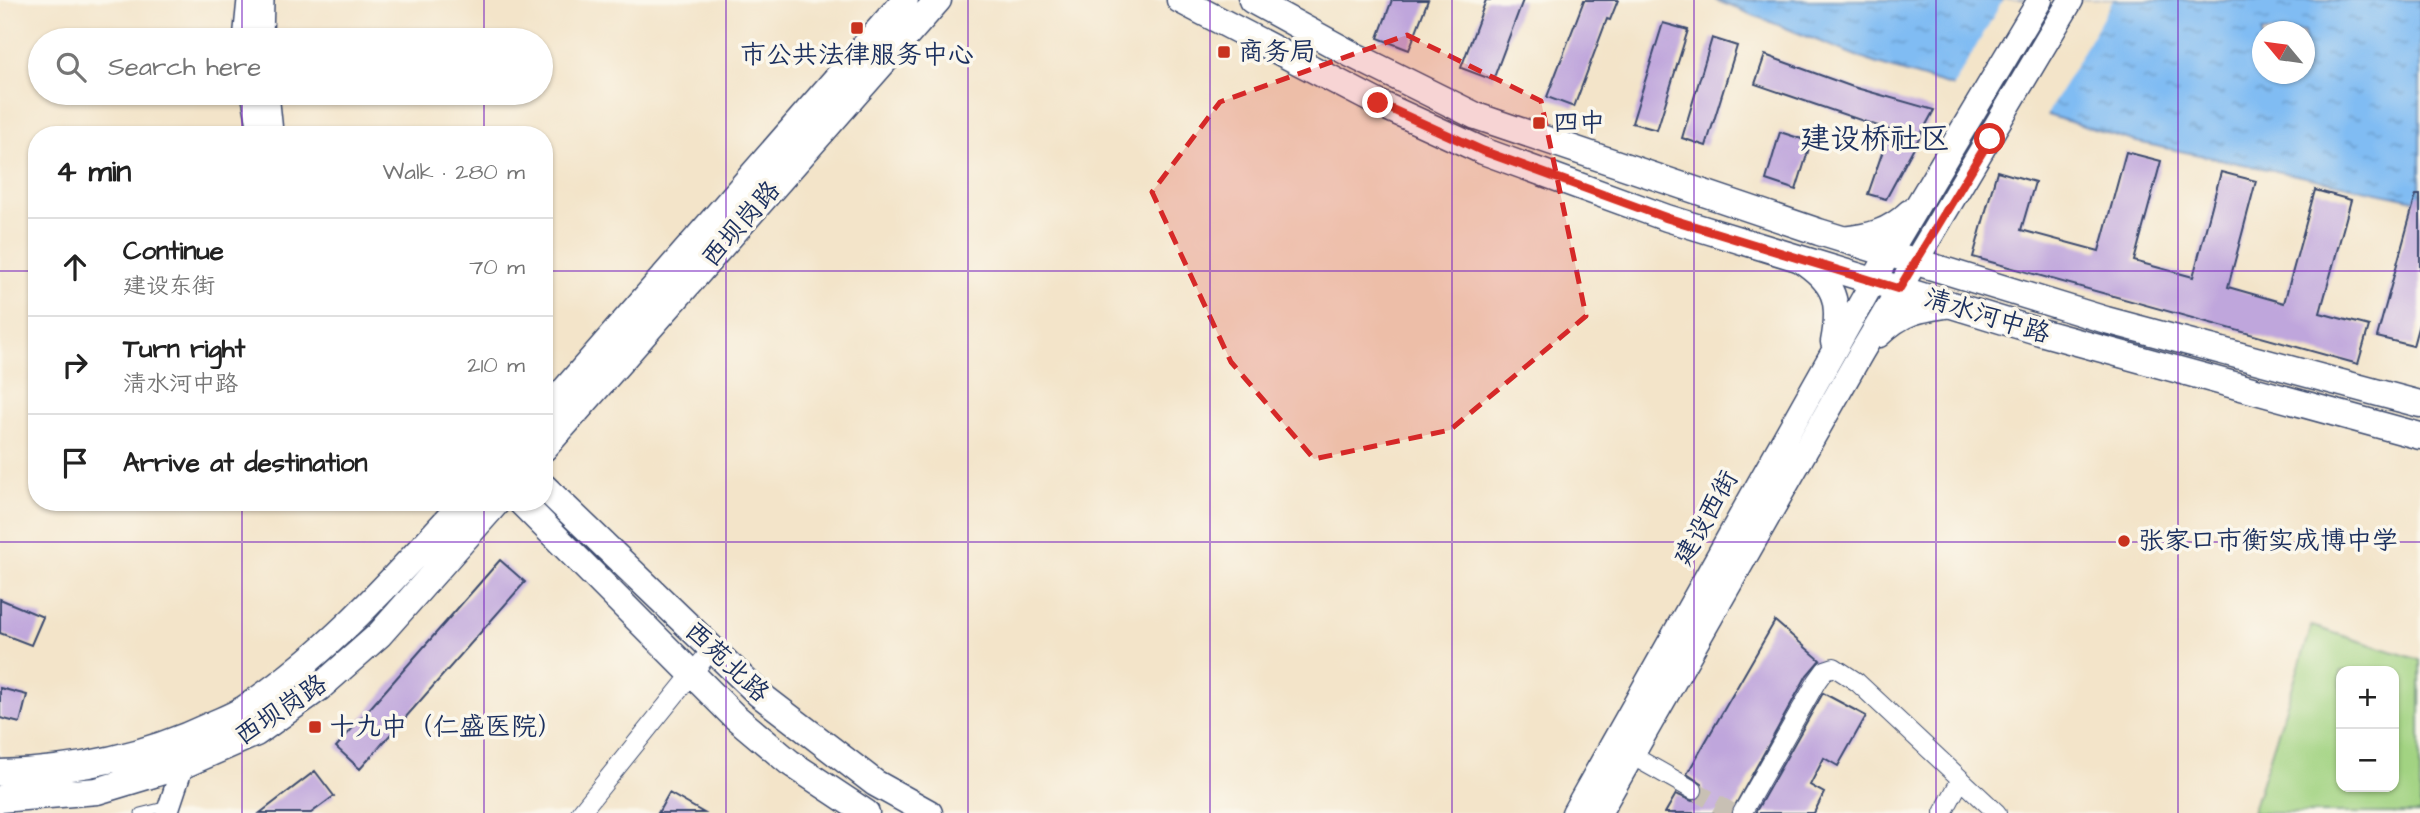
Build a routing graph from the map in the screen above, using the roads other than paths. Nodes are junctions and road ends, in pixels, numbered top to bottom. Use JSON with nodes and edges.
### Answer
{"nodes":[{"id":1,"x":248,"y":0,"type":"edge"},
{"id":2,"x":263,"y":0,"type":"edge"},
{"id":3,"x":905,"y":0,"type":"edge"},
{"id":4,"x":939,"y":0,"type":"edge"},
{"id":5,"x":1180,"y":0,"type":"edge"},
{"id":6,"x":1252,"y":0,"type":"edge"},
{"id":7,"x":2040,"y":0,"type":"edge"},
{"id":8,"x":2071,"y":0,"type":"edge"},
{"id":9,"x":245,"y":28,"type":"edge"},
{"id":10,"x":262,"y":28,"type":"edge"},
{"id":11,"x":254,"y":105,"type":"edge"},
{"id":12,"x":269,"y":105,"type":"edge"},
{"id":13,"x":258,"y":126,"type":"edge"},
{"id":14,"x":272,"y":126,"type":"edge"},
{"id":15,"x":1922,"y":199,"type":"junction"},
{"id":16,"x":1949,"y":206,"type":"junction"},
{"id":17,"x":1842,"y":239,"type":"junction"},
{"id":18,"x":1889,"y":253,"type":"junction"},
{"id":19,"x":1797,"y":258,"type":"junction"},
{"id":20,"x":1915,"y":261,"type":"junction"},
{"id":21,"x":1964,"y":276,"type":"junction"},
{"id":22,"x":1873,"y":281,"type":"junction"},
{"id":23,"x":1899,"y":289,"type":"junction"},
{"id":24,"x":1952,"y":305,"type":"junction"},
{"id":25,"x":1861,"y":353,"type":"junction"},
{"id":26,"x":1830,"y":357,"type":"junction"},
{"id":27,"x":553,"y":404,"type":"edge"},
{"id":28,"x":2420,"y":404,"type":"edge"},
{"id":29,"x":2420,"y":436,"type":"edge"},
{"id":30,"x":553,"y":439,"type":"edge"},
{"id":31,"x":553,"y":496,"type":"edge"},
{"id":32,"x":456,"y":511,"type":"edge"},
{"id":33,"x":489,"y":511,"type":"edge"},
{"id":34,"x":530,"y":511,"type":"edge"},
{"id":35,"x":712,"y":649,"type":"junction"},
{"id":36,"x":692,"y":674,"type":"junction"},
{"id":37,"x":179,"y":753,"type":"junction"},
{"id":38,"x":1631,"y":755,"type":"junction"},
{"id":39,"x":0,"y":773,"type":"edge"},
{"id":40,"x":1961,"y":779,"type":"junction"},
{"id":41,"x":1693,"y":790,"type":"tunnel mouth"},
{"id":42,"x":0,"y":799,"type":"edge"},
{"id":43,"x":168,"y":809,"type":"edge"},
{"id":44,"x":140,"y":813,"type":"edge"},
{"id":45,"x":580,"y":813,"type":"edge"},
{"id":46,"x":866,"y":813,"type":"edge"},
{"id":47,"x":929,"y":813,"type":"edge"},
{"id":48,"x":1574,"y":813,"type":"edge"},
{"id":49,"x":1599,"y":813,"type":"edge"},
{"id":50,"x":1742,"y":813,"type":"edge"},
{"id":51,"x":1942,"y":813,"type":"edge"},
{"id":52,"x":1997,"y":813,"type":"edge"}],
"edges":[{"from":1,"to":9,"type":"street"},
{"from":2,"to":10,"type":"street"},
{"from":3,"to":27,"type":"main road","name":"西坝岗路"},
{"from":4,"to":30,"type":"main road","name":"西坝岗路"},
{"from":5,"to":19,"type":"main road","name":"清水河中路"},
{"from":6,"to":17,"type":"main road","name":"清水河中路"},
{"from":7,"to":15,"type":"main road","name":"建设西街"},
{"from":8,"to":16,"type":"main road","name":"建设西街"},
{"from":11,"to":13,"type":"street"},
{"from":12,"to":14,"type":"street"},
{"from":15,"to":17,"type":"main road"},
{"from":15,"to":18,"type":"main road","name":"建设西街"},
{"from":16,"to":20,"type":"main road","name":"建设西街"},
{"from":16,"to":21,"type":"main road"},
{"from":17,"to":18,"type":"main road","name":"清水河中路"},
{"from":18,"to":20,"type":"main road","name":"清水河中路"},
{"from":18,"to":22,"type":"main road","name":"建设西街"},
{"from":19,"to":22,"type":"main road","name":"清水河中路"},
{"from":19,"to":26,"type":"main road"},
{"from":20,"to":21,"type":"main road","name":"清水河中路"},
{"from":20,"to":23,"type":"main road","name":"建设西街"},
{"from":21,"to":28,"type":"main road","name":"清水河中路"},
{"from":22,"to":23,"type":"main road","name":"清水河中路"},
{"from":22,"to":26,"type":"main road","name":"建设西街"},
{"from":23,"to":24,"type":"main road","name":"清水河中路"},
{"from":23,"to":25,"type":"main road","name":"建设西街"},
{"from":24,"to":25,"type":"main road"},
{"from":24,"to":29,"type":"main road","name":"清水河中路"},
{"from":25,"to":38,"type":"main road","name":"建设西街"},
{"from":26,"to":48,"type":"main road","name":"建设西街"},
{"from":31,"to":35,"type":"main road","name":"西苑北路"},
{"from":32,"to":37,"type":"main road","name":"西坝岗路"},
{"from":33,"to":37,"type":"main road","name":"西坝岗路"},
{"from":34,"to":36,"type":"main road","name":"西苑北路"},
{"from":35,"to":36,"type":"street"},
{"from":35,"to":47,"type":"main road","name":"西苑北路"},
{"from":36,"to":45,"type":"street"},
{"from":36,"to":46,"type":"main road","name":"西苑北路"},
{"from":37,"to":39,"type":"main road","name":"西坝岗路"},
{"from":37,"to":42,"type":"main road","name":"西坝岗路"},
{"from":37,"to":43,"type":"street"},
{"from":38,"to":41,"type":"street"},
{"from":38,"to":49,"type":"main road","name":"建设西街"},
{"from":40,"to":50,"type":"street"},
{"from":40,"to":51,"type":"street"},
{"from":40,"to":52,"type":"street"},
{"from":43,"to":44,"type":"lane"}]}
